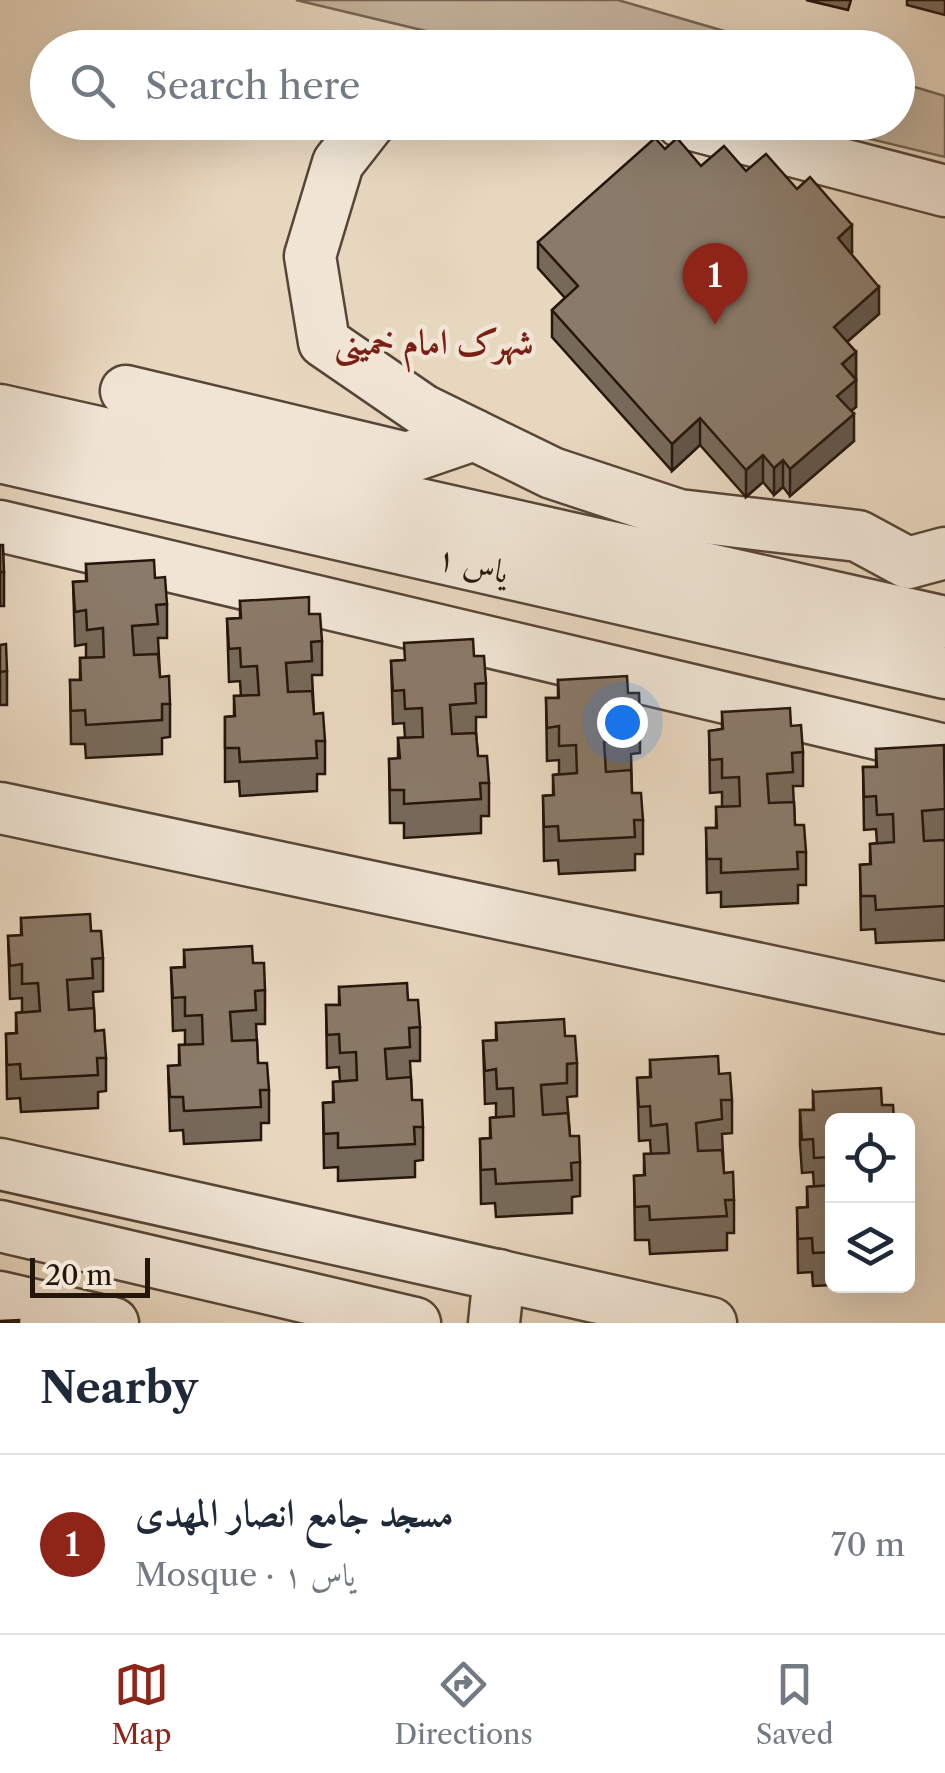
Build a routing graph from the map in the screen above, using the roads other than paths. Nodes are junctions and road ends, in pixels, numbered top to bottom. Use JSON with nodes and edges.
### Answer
{"nodes":[{"id":1,"x":356,"y":140,"type":"edge"},
{"id":2,"x":749,"y":140,"type":"edge"},
{"id":3,"x":943,"y":191,"type":"edge"},
{"id":4,"x":126,"y":391,"type":"dead end"},
{"id":5,"x":0,"y":410,"type":"edge"},
{"id":6,"x":474,"y":435,"type":"junction"},
{"id":7,"x":0,"y":457,"type":"edge"},
{"id":8,"x":0,"y":526,"type":"edge"},
{"id":9,"x":945,"y":553,"type":"edge"},
{"id":10,"x":945,"y":622,"type":"edge"},
{"id":11,"x":945,"y":673,"type":"edge"},
{"id":12,"x":945,"y":750,"type":"edge"},
{"id":13,"x":0,"y":808,"type":"edge"},
{"id":14,"x":945,"y":1008,"type":"edge"},
{"id":15,"x":0,"y":1164,"type":"edge"},
{"id":16,"x":0,"y":1226,"type":"edge"},
{"id":17,"x":0,"y":1297,"type":"edge"},
{"id":18,"x":496,"y":1299,"type":"edge"},
{"id":19,"x":114,"y":1323,"type":"edge"},
{"id":20,"x":415,"y":1323,"type":"edge"},
{"id":21,"x":711,"y":1323,"type":"edge"}],
"edges":[{"from":1,"to":6,"type":"street"},
{"from":2,"to":3,"type":"street"},
{"from":4,"to":6,"type":"street"},
{"from":5,"to":10,"type":"street","name":"یاس ۱"},
{"from":6,"to":9,"type":"street"},
{"from":7,"to":11,"type":"street","name":"یاس ۱"},
{"from":8,"to":12,"type":"street"},
{"from":13,"to":14,"type":"street"},
{"from":15,"to":18,"type":"street"},
{"from":16,"to":20,"type":"street"},
{"from":17,"to":19,"type":"street"},
{"from":18,"to":21,"type":"street"}]}
